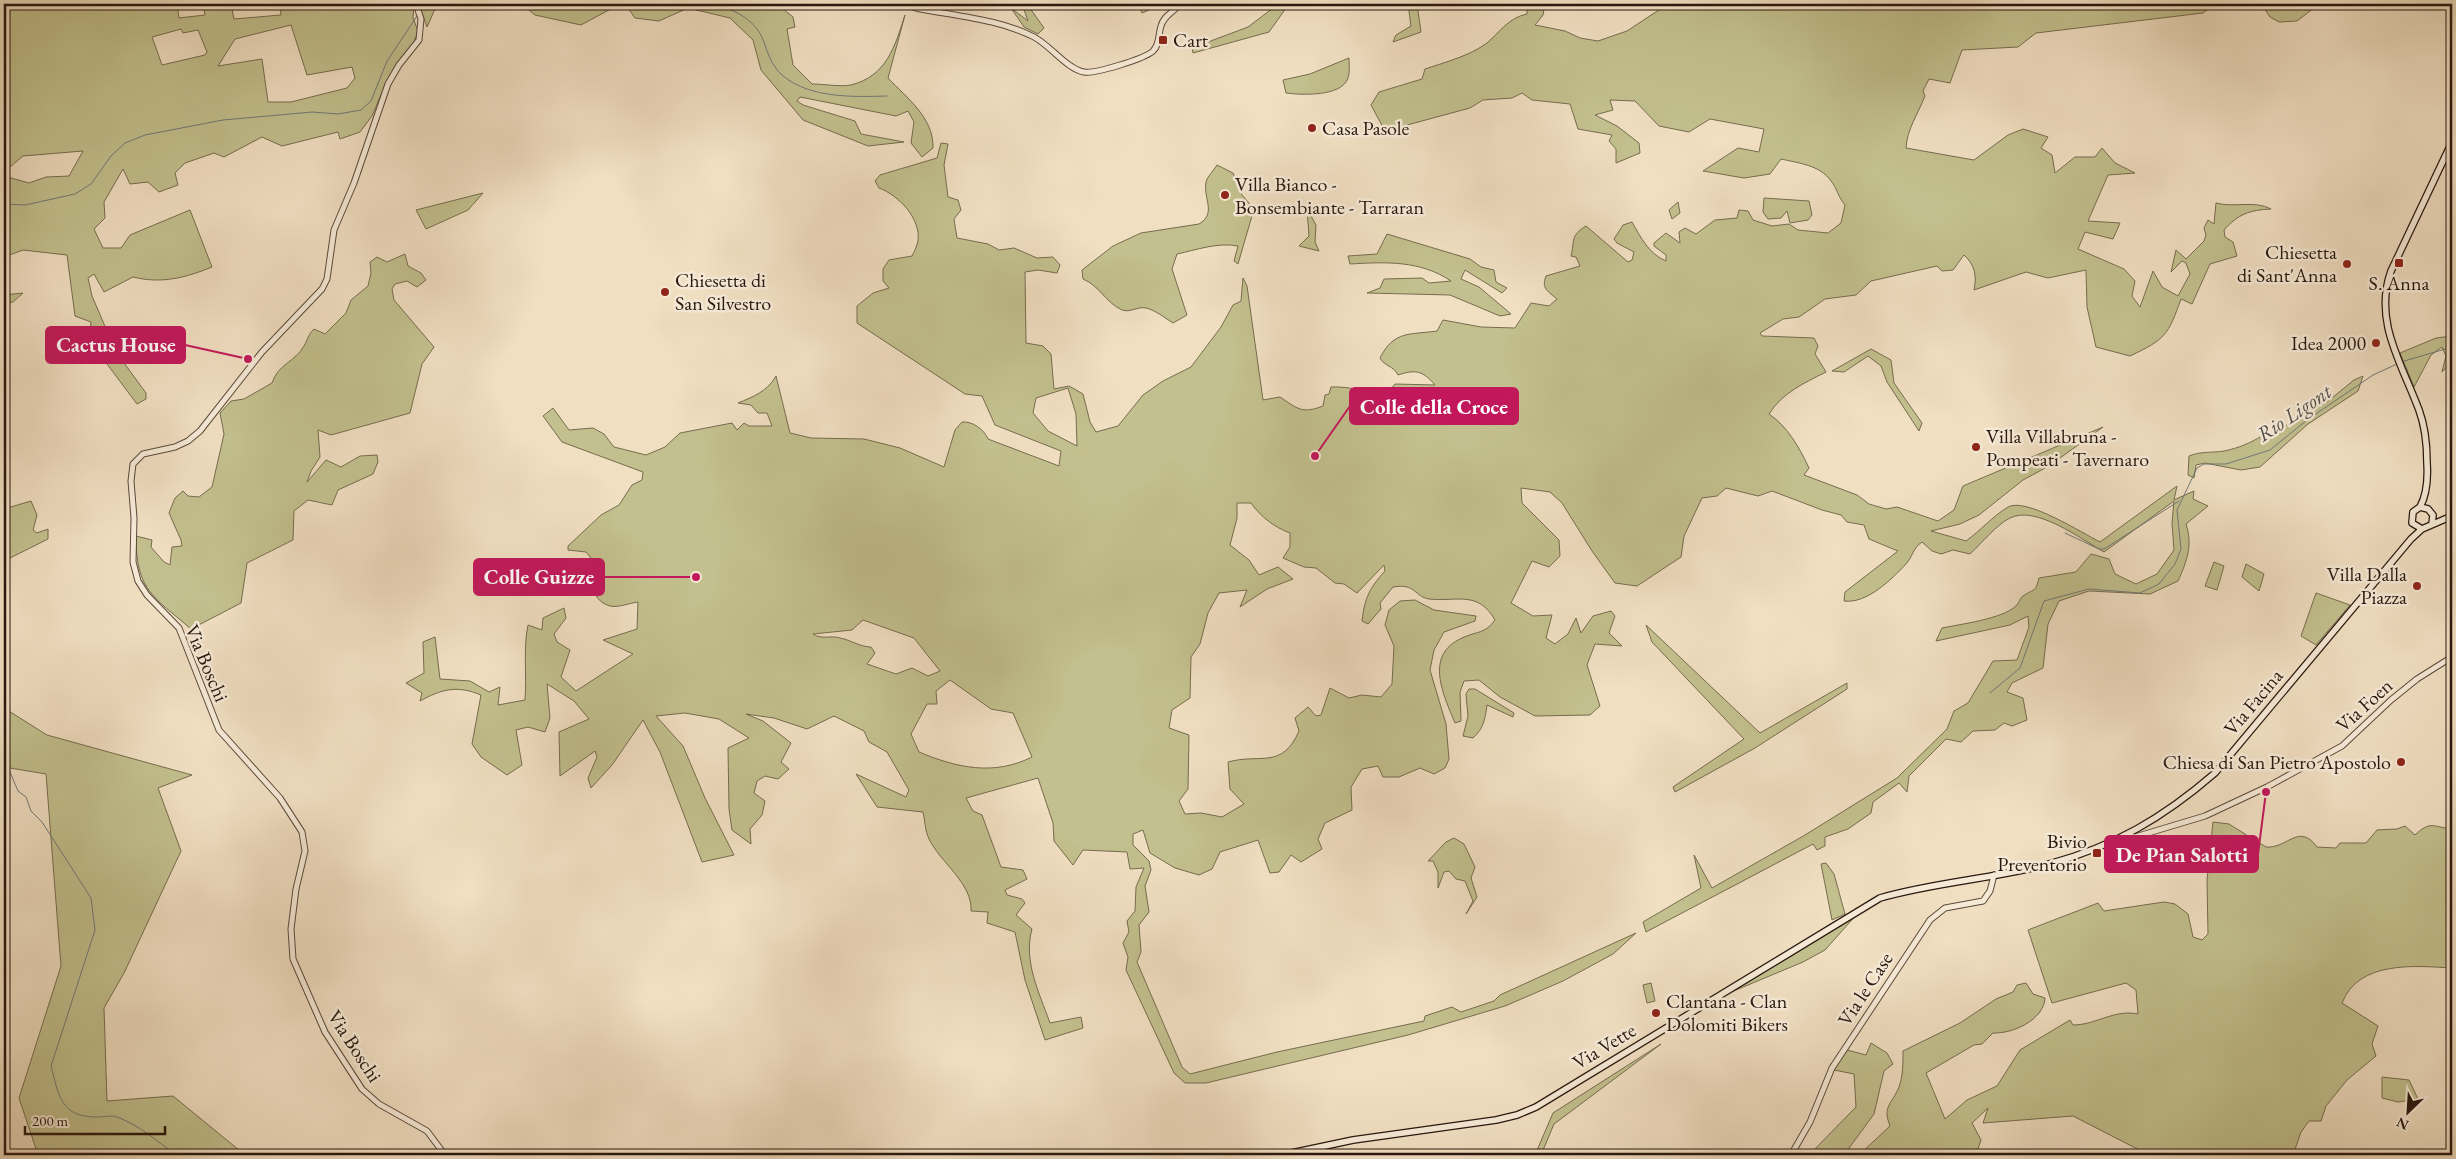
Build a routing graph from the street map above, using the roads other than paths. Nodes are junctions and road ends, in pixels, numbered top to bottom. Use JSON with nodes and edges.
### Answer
{"nodes":[{"id":1,"x":416,"y":4,"type":"edge"},
{"id":2,"x":903,"y":4,"type":"edge"},
{"id":3,"x":1180,"y":4,"type":"edge"},
{"id":4,"x":2452,"y":142,"type":"edge"},
{"id":5,"x":2425,"y":494,"type":"junction"},
{"id":6,"x":2420,"y":508,"type":"junction"},
{"id":7,"x":2428,"y":509,"type":"junction"},
{"id":8,"x":2433,"y":515,"type":"junction"},
{"id":9,"x":2452,"y":516,"type":"edge"},
{"id":10,"x":2432,"y":524,"type":"junction"},
{"id":11,"x":2415,"y":526,"type":"junction"},
{"id":12,"x":2422,"y":529,"type":"junction"},
{"id":13,"x":2411,"y":539,"type":"junction"},
{"id":14,"x":2452,"y":657,"type":"edge"},
{"id":15,"x":2128,"y":836,"type":"junction"},
{"id":16,"x":1994,"y":875,"type":"junction"},
{"id":17,"x":1914,"y":888,"type":"joint"},
{"id":18,"x":445,"y":1155,"type":"edge"},
{"id":19,"x":1282,"y":1155,"type":"edge"},
{"id":20,"x":1792,"y":1155,"type":"edge"}],
"edges":[{"from":1,"to":18,"type":"street","name":"Via Boschi"},
{"from":2,"to":3,"type":"street"},
{"from":4,"to":5,"type":"main road"},
{"from":5,"to":6,"type":"main road"},
{"from":5,"to":7,"type":"main road"},
{"from":6,"to":7,"type":"main road"},
{"from":6,"to":11,"type":"main road"},
{"from":7,"to":8,"type":"main road"},
{"from":8,"to":9,"type":"main road"},
{"from":8,"to":10,"type":"main road"},
{"from":9,"to":10,"type":"main road"},
{"from":10,"to":12,"type":"main road"},
{"from":11,"to":12,"type":"main road"},
{"from":11,"to":13,"type":"main road","name":"Via Facina"},
{"from":12,"to":13,"type":"main road","name":"Via Facina"},
{"from":13,"to":15,"type":"main road","name":"Via Facina"},
{"from":14,"to":15,"type":"street","name":"Via Foen"},
{"from":15,"to":16,"type":"main road","name":"Via Facina"},
{"from":16,"to":17,"type":"main road","name":"Via Facina"},
{"from":16,"to":20,"type":"street","name":"Via le Case"},
{"from":17,"to":19,"type":"main road","name":"Via Vette"}]}
